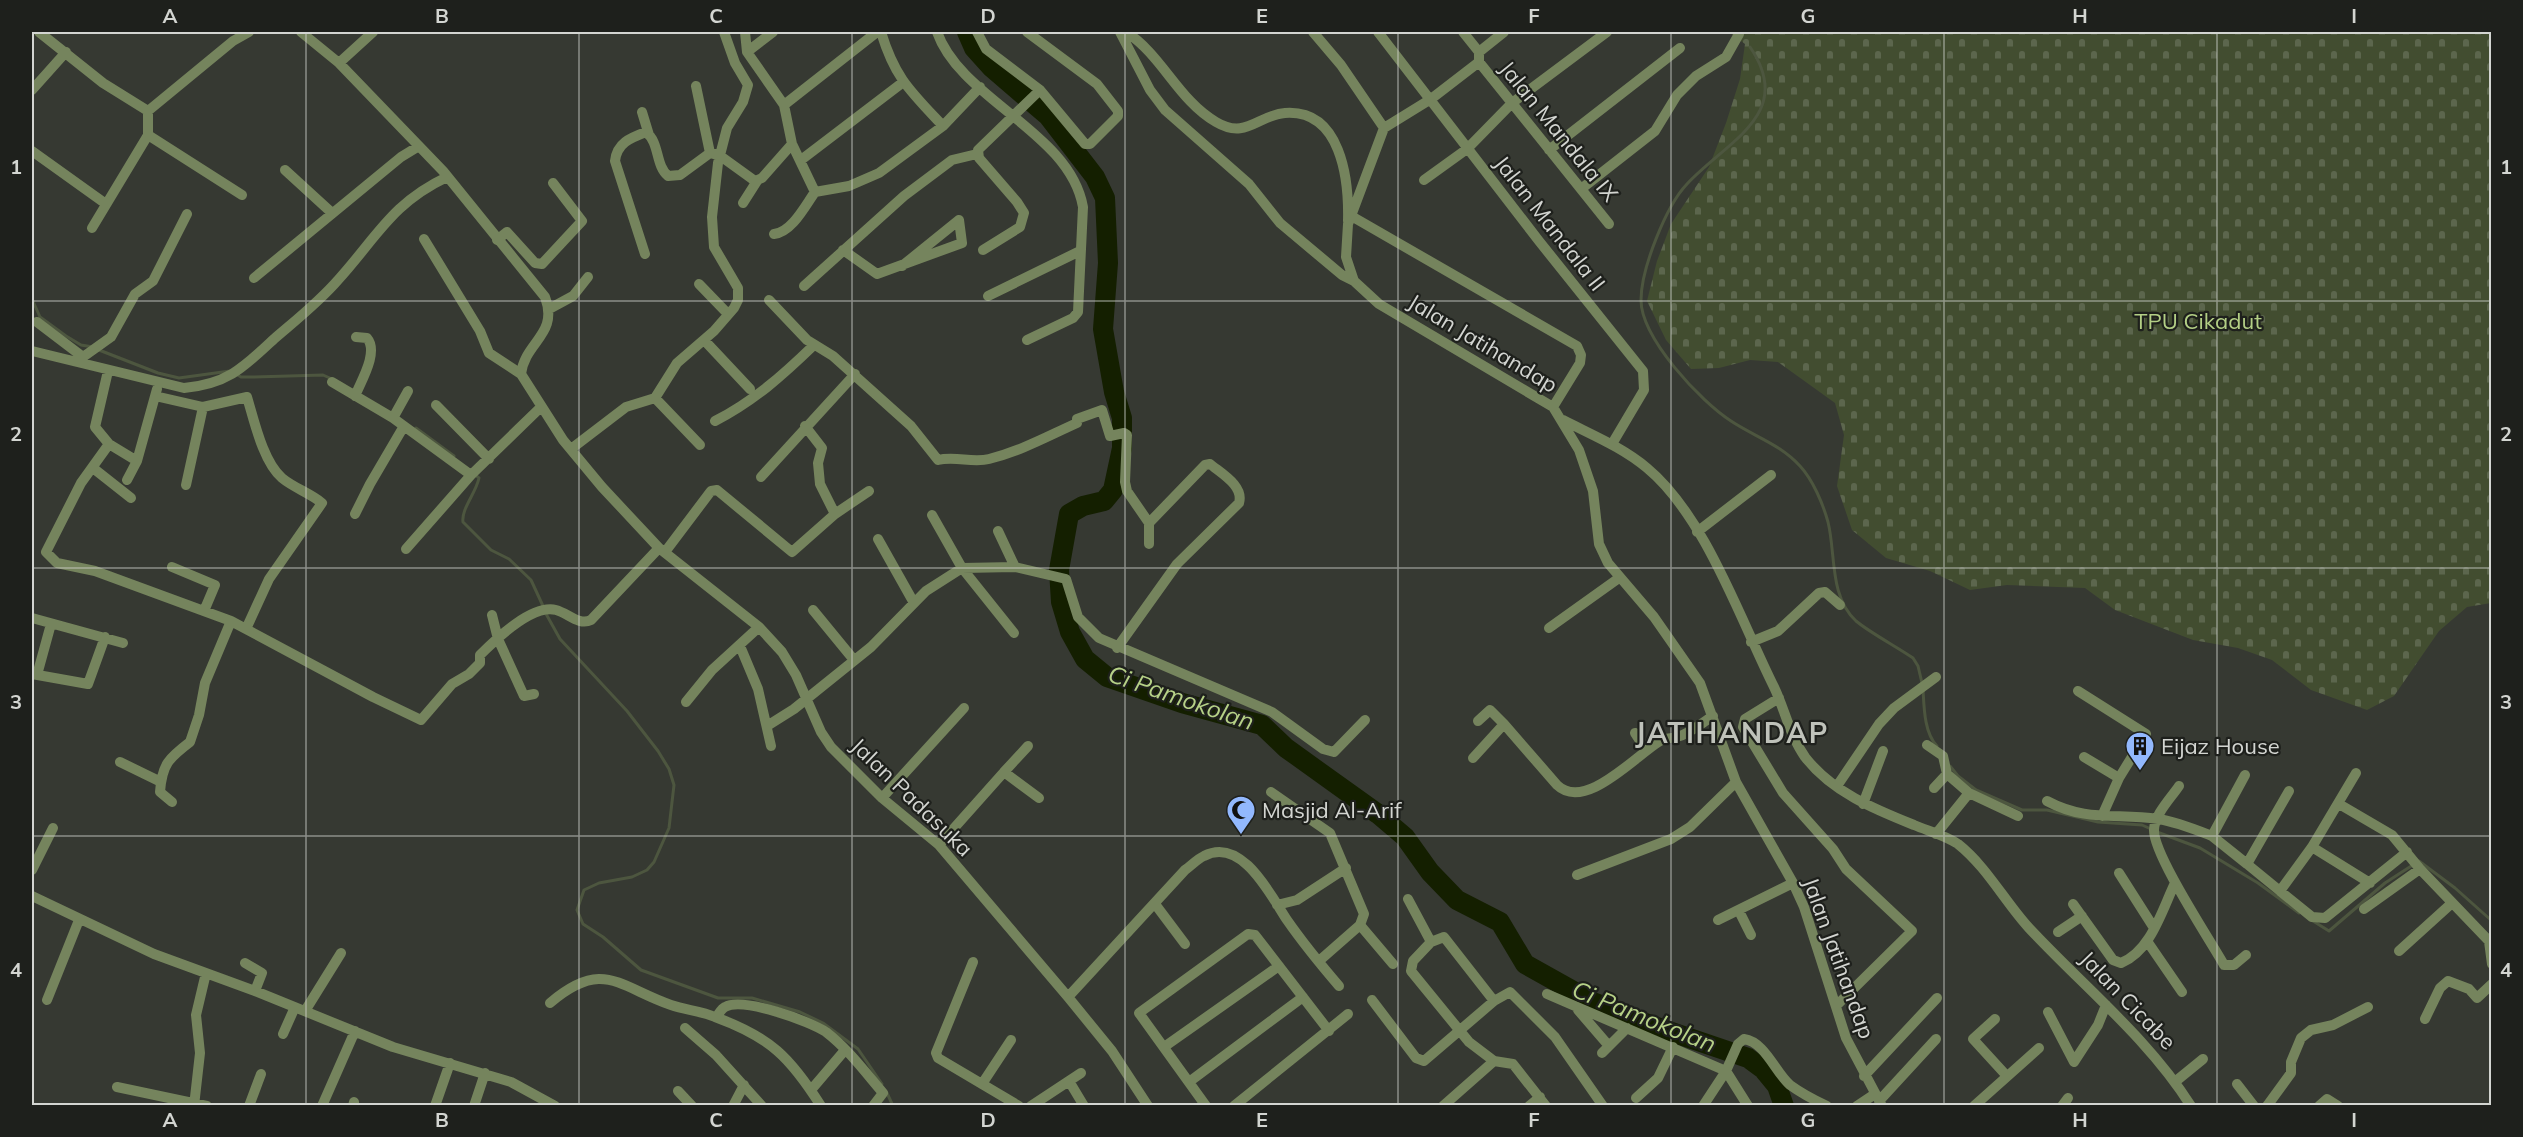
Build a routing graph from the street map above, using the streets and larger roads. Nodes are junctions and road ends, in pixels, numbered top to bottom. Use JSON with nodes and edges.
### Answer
{"nodes":[{"id":1,"x":39,"y":32,"type":"edge"},
{"id":2,"x":249,"y":32,"type":"edge"},
{"id":3,"x":301,"y":32,"type":"edge"},
{"id":4,"x":373,"y":32,"type":"edge"},
{"id":5,"x":724,"y":32,"type":"edge"},
{"id":6,"x":745,"y":32,"type":"edge"},
{"id":7,"x":773,"y":32,"type":"edge"},
{"id":8,"x":879,"y":32,"type":"edge"},
{"id":9,"x":937,"y":32,"type":"edge"},
{"id":10,"x":976,"y":32,"type":"edge"},
{"id":11,"x":1120,"y":32,"type":"edge"},
{"id":12,"x":1126,"y":32,"type":"edge"},
{"id":13,"x":1312,"y":32,"type":"edge"},
{"id":14,"x":1378,"y":32,"type":"edge"},
{"id":15,"x":1463,"y":32,"type":"edge"},
{"id":16,"x":1504,"y":32,"type":"edge"},
{"id":17,"x":1608,"y":32,"type":"edge"},
{"id":18,"x":1031,"y":33,"type":"edge"},
{"id":19,"x":1738,"y":34,"type":"dead end"},
{"id":20,"x":1680,"y":48,"type":"dead end"},
{"id":21,"x":66,"y":52,"type":"junction"},
{"id":22,"x":747,"y":52,"type":"junction"},
{"id":23,"x":1479,"y":57,"type":"junction"},
{"id":24,"x":339,"y":63,"type":"junction"},
{"id":25,"x":902,"y":84,"type":"junction"},
{"id":26,"x":696,"y":86,"type":"dead end"},
{"id":27,"x":980,"y":87,"type":"junction"},
{"id":28,"x":32,"y":90,"type":"edge"},
{"id":29,"x":1037,"y":92,"type":"junction"},
{"id":30,"x":1431,"y":99,"type":"junction"},
{"id":31,"x":1512,"y":103,"type":"junction"},
{"id":32,"x":783,"y":105,"type":"junction"},
{"id":33,"x":148,"y":111,"type":"junction"},
{"id":34,"x":642,"y":112,"type":"dead end"},
{"id":35,"x":1015,"y":116,"type":"junction"},
{"id":36,"x":943,"y":126,"type":"junction"},
{"id":37,"x":1384,"y":128,"type":"junction"},
{"id":38,"x":148,"y":135,"type":"junction"},
{"id":39,"x":649,"y":135,"type":"junction"},
{"id":40,"x":792,"y":144,"type":"junction"},
{"id":41,"x":419,"y":146,"type":"junction"},
{"id":42,"x":1467,"y":149,"type":"junction"},
{"id":43,"x":1549,"y":150,"type":"junction"},
{"id":44,"x":32,"y":151,"type":"edge"},
{"id":45,"x":715,"y":154,"type":"junction"},
{"id":46,"x":977,"y":154,"type":"junction"},
{"id":47,"x":801,"y":160,"type":"junction"},
{"id":48,"x":285,"y":170,"type":"dead end"},
{"id":49,"x":447,"y":177,"type":"junction"},
{"id":50,"x":1424,"y":180,"type":"dead end"},
{"id":51,"x":757,"y":181,"type":"junction"},
{"id":52,"x":553,"y":183,"type":"dead end"},
{"id":53,"x":1581,"y":189,"type":"junction"},
{"id":54,"x":815,"y":192,"type":"junction"},
{"id":55,"x":242,"y":195,"type":"dead end"},
{"id":56,"x":743,"y":203,"type":"dead end"},
{"id":57,"x":106,"y":204,"type":"junction"},
{"id":58,"x":332,"y":213,"type":"junction"},
{"id":59,"x":187,"y":214,"type":"dead end"},
{"id":60,"x":1609,"y":224,"type":"dead end"},
{"id":61,"x":1349,"y":226,"type":"junction"},
{"id":62,"x":92,"y":228,"type":"dead end"},
{"id":63,"x":774,"y":234,"type":"dead end"},
{"id":64,"x":424,"y":239,"type":"dead end"},
{"id":65,"x":497,"y":240,"type":"junction"},
{"id":66,"x":843,"y":250,"type":"junction"},
{"id":67,"x":983,"y":250,"type":"dead end"},
{"id":68,"x":1080,"y":250,"type":"junction"},
{"id":69,"x":645,"y":254,"type":"dead end"},
{"id":70,"x":902,"y":266,"type":"junction"},
{"id":71,"x":588,"y":277,"type":"dead end"},
{"id":72,"x":254,"y":278,"type":"dead end"},
{"id":73,"x":1354,"y":281,"type":"junction"},
{"id":74,"x":699,"y":284,"type":"dead end"},
{"id":75,"x":804,"y":286,"type":"dead end"},
{"id":76,"x":988,"y":296,"type":"dead end"},
{"id":77,"x":769,"y":300,"type":"dead end"},
{"id":78,"x":549,"y":309,"type":"junction"},
{"id":79,"x":728,"y":314,"type":"junction"},
{"id":80,"x":37,"y":322,"type":"dead end"},
{"id":81,"x":356,"y":337,"type":"dead end"},
{"id":82,"x":704,"y":340,"type":"junction"},
{"id":83,"x":1027,"y":340,"type":"dead end"},
{"id":84,"x":814,"y":345,"type":"junction"},
{"id":85,"x":32,"y":351,"type":"edge"},
{"id":86,"x":83,"y":361,"type":"junction"},
{"id":87,"x":108,"y":371,"type":"junction"},
{"id":88,"x":521,"y":374,"type":"junction"},
{"id":89,"x":855,"y":374,"type":"junction"},
{"id":90,"x":332,"y":382,"type":"dead end"},
{"id":91,"x":158,"y":383,"type":"junction"},
{"id":92,"x":750,"y":389,"type":"dead end"},
{"id":93,"x":408,"y":391,"type":"dead end"},
{"id":94,"x":155,"y":396,"type":"junction"},
{"id":95,"x":355,"y":396,"type":"junction"},
{"id":96,"x":655,"y":398,"type":"junction"},
{"id":97,"x":436,"y":405,"type":"dead end"},
{"id":98,"x":203,"y":407,"type":"junction"},
{"id":99,"x":541,"y":407,"type":"junction"},
{"id":100,"x":1553,"y":407,"type":"junction"},
{"id":101,"x":393,"y":418,"type":"junction"},
{"id":102,"x":1563,"y":420,"type":"junction"},
{"id":103,"x":715,"y":421,"type":"dead end"},
{"id":104,"x":404,"y":426,"type":"junction"},
{"id":105,"x":805,"y":426,"type":"junction"},
{"id":106,"x":109,"y":444,"type":"junction"},
{"id":107,"x":1612,"y":444,"type":"junction"},
{"id":108,"x":700,"y":445,"type":"dead end"},
{"id":109,"x":571,"y":449,"type":"junction"},
{"id":110,"x":489,"y":459,"type":"junction"},
{"id":111,"x":137,"y":461,"type":"junction"},
{"id":112,"x":93,"y":468,"type":"junction"},
{"id":113,"x":471,"y":475,"type":"junction"},
{"id":114,"x":1771,"y":475,"type":"dead end"},
{"id":115,"x":761,"y":477,"type":"dead end"},
{"id":116,"x":127,"y":480,"type":"dead end"},
{"id":117,"x":186,"y":484,"type":"dead end"},
{"id":118,"x":869,"y":491,"type":"dead end"},
{"id":119,"x":131,"y":498,"type":"dead end"},
{"id":120,"x":355,"y":514,"type":"dead end"},
{"id":121,"x":835,"y":514,"type":"junction"},
{"id":122,"x":932,"y":515,"type":"dead end"},
{"id":123,"x":1149,"y":523,"type":"junction"},
{"id":124,"x":998,"y":531,"type":"dead end"},
{"id":125,"x":1697,"y":532,"type":"junction"},
{"id":126,"x":878,"y":539,"type":"dead end"},
{"id":127,"x":1149,"y":544,"type":"dead end"},
{"id":128,"x":406,"y":549,"type":"dead end"},
{"id":129,"x":662,"y":550,"type":"junction"},
{"id":130,"x":172,"y":567,"type":"dead end"},
{"id":131,"x":1015,"y":567,"type":"junction"},
{"id":132,"x":962,"y":568,"type":"junction"},
{"id":133,"x":1619,"y":578,"type":"junction"},
{"id":134,"x":914,"y":603,"type":"junction"},
{"id":135,"x":1840,"y":604,"type":"dead end"},
{"id":136,"x":813,"y":610,"type":"dead end"},
{"id":137,"x":204,"y":611,"type":"junction"},
{"id":138,"x":492,"y":615,"type":"dead end"},
{"id":139,"x":32,"y":618,"type":"edge"},
{"id":140,"x":231,"y":621,"type":"junction"},
{"id":141,"x":51,"y":624,"type":"junction"},
{"id":142,"x":759,"y":627,"type":"junction"},
{"id":143,"x":1550,"y":628,"type":"dead end"},
{"id":144,"x":246,"y":629,"type":"junction"},
{"id":145,"x":1014,"y":633,"type":"dead end"},
{"id":146,"x":105,"y":637,"type":"junction"},
{"id":147,"x":498,"y":639,"type":"junction"},
{"id":148,"x":1751,"y":642,"type":"junction"},
{"id":149,"x":123,"y":643,"type":"dead end"},
{"id":150,"x":740,"y":646,"type":"junction"},
{"id":151,"x":1118,"y":648,"type":"junction"},
{"id":152,"x":854,"y":660,"type":"junction"},
{"id":153,"x":34,"y":674,"type":"edge"},
{"id":154,"x":1936,"y":677,"type":"dead end"},
{"id":155,"x":2078,"y":691,"type":"dead end"},
{"id":156,"x":534,"y":694,"type":"dead end"},
{"id":157,"x":1779,"y":698,"type":"junction"},
{"id":158,"x":807,"y":699,"type":"junction"},
{"id":159,"x":686,"y":702,"type":"dead end"},
{"id":160,"x":964,"y":708,"type":"dead end"},
{"id":161,"x":1713,"y":716,"type":"junction"},
{"id":162,"x":1365,"y":720,"type":"dead end"},
{"id":163,"x":1478,"y":721,"type":"dead end"},
{"id":164,"x":1504,"y":724,"type":"junction"},
{"id":165,"x":767,"y":726,"type":"junction"},
{"id":166,"x":1635,"y":734,"type":"dead end"},
{"id":167,"x":1927,"y":745,"type":"dead end"},
{"id":168,"x":771,"y":746,"type":"dead end"},
{"id":169,"x":1028,"y":746,"type":"dead end"},
{"id":170,"x":1646,"y":750,"type":"junction"},
{"id":171,"x":1883,"y":752,"type":"dead end"},
{"id":172,"x":2084,"y":757,"type":"dead end"},
{"id":173,"x":1473,"y":758,"type":"dead end"},
{"id":174,"x":120,"y":762,"type":"dead end"},
{"id":175,"x":1004,"y":772,"type":"junction"},
{"id":176,"x":2356,"y":773,"type":"dead end"},
{"id":177,"x":1947,"y":774,"type":"junction"},
{"id":178,"x":2245,"y":775,"type":"dead end"},
{"id":179,"x":2119,"y":778,"type":"junction"},
{"id":180,"x":161,"y":782,"type":"junction"},
{"id":181,"x":1736,"y":782,"type":"junction"},
{"id":182,"x":1837,"y":786,"type":"junction"},
{"id":183,"x":2179,"y":786,"type":"dead end"},
{"id":184,"x":1934,"y":788,"type":"dead end"},
{"id":185,"x":2289,"y":791,"type":"dead end"},
{"id":186,"x":1271,"y":792,"type":"dead end"},
{"id":187,"x":1969,"y":793,"type":"junction"},
{"id":188,"x":882,"y":798,"type":"junction"},
{"id":189,"x":1039,"y":798,"type":"dead end"},
{"id":190,"x":2047,"y":801,"type":"dead end"},
{"id":191,"x":172,"y":802,"type":"dead end"},
{"id":192,"x":1863,"y":804,"type":"junction"},
{"id":193,"x":2339,"y":804,"type":"junction"},
{"id":194,"x":2018,"y":816,"type":"dead end"},
{"id":195,"x":2102,"y":816,"type":"junction"},
{"id":196,"x":2157,"y":819,"type":"junction"},
{"id":197,"x":53,"y":828,"type":"dead end"},
{"id":198,"x":1936,"y":834,"type":"junction"},
{"id":199,"x":2212,"y":836,"type":"junction"},
{"id":200,"x":939,"y":845,"type":"junction"},
{"id":201,"x":2312,"y":847,"type":"junction"},
{"id":202,"x":2407,"y":852,"type":"junction"},
{"id":203,"x":2247,"y":864,"type":"junction"},
{"id":204,"x":1346,"y":868,"type":"junction"},
{"id":205,"x":2420,"y":869,"type":"junction"},
{"id":206,"x":32,"y":870,"type":"edge"},
{"id":207,"x":2119,"y":873,"type":"dead end"},
{"id":208,"x":1576,"y":875,"type":"dead end"},
{"id":209,"x":1793,"y":883,"type":"junction"},
{"id":210,"x":2175,"y":883,"type":"junction"},
{"id":211,"x":2370,"y":883,"type":"junction"},
{"id":212,"x":2280,"y":891,"type":"junction"},
{"id":213,"x":32,"y":896,"type":"edge"},
{"id":214,"x":1408,"y":899,"type":"dead end"},
{"id":215,"x":2452,"y":903,"type":"junction"},
{"id":216,"x":1155,"y":904,"type":"junction"},
{"id":217,"x":2073,"y":904,"type":"dead end"},
{"id":218,"x":1277,"y":905,"type":"junction"},
{"id":219,"x":2364,"y":909,"type":"dead end"},
{"id":220,"x":1739,"y":911,"type":"junction"},
{"id":221,"x":2082,"y":916,"type":"junction"},
{"id":222,"x":79,"y":920,"type":"junction"},
{"id":223,"x":1718,"y":920,"type":"dead end"},
{"id":224,"x":1360,"y":926,"type":"junction"},
{"id":225,"x":2154,"y":928,"type":"junction"},
{"id":226,"x":2058,"y":932,"type":"dead end"},
{"id":227,"x":1751,"y":935,"type":"dead end"},
{"id":228,"x":2147,"y":941,"type":"junction"},
{"id":229,"x":1431,"y":942,"type":"junction"},
{"id":230,"x":1185,"y":944,"type":"dead end"},
{"id":231,"x":2399,"y":951,"type":"dead end"},
{"id":232,"x":341,"y":953,"type":"dead end"},
{"id":233,"x":2247,"y":955,"type":"dead end"},
{"id":234,"x":1319,"y":961,"type":"junction"},
{"id":235,"x":973,"y":962,"type":"dead end"},
{"id":236,"x":245,"y":963,"type":"dead end"},
{"id":237,"x":1393,"y":964,"type":"dead end"},
{"id":238,"x":2492,"y":964,"type":"edge"},
{"id":239,"x":1279,"y":966,"type":"junction"},
{"id":240,"x":206,"y":973,"type":"junction"},
{"id":241,"x":2492,"y":984,"type":"edge"},
{"id":242,"x":1339,"y":986,"type":"dead end"},
{"id":243,"x":255,"y":991,"type":"junction"},
{"id":244,"x":2182,"y":992,"type":"dead end"},
{"id":245,"x":1547,"y":993,"type":"dead end"},
{"id":246,"x":1068,"y":997,"type":"junction"},
{"id":247,"x":1303,"y":997,"type":"junction"},
{"id":248,"x":1937,"y":998,"type":"dead end"},
{"id":249,"x":47,"y":1000,"type":"dead end"},
{"id":250,"x":1372,"y":1000,"type":"dead end"},
{"id":251,"x":1494,"y":1001,"type":"junction"},
{"id":252,"x":550,"y":1003,"type":"dead end"},
{"id":253,"x":1837,"y":1005,"type":"junction"},
{"id":254,"x":2106,"y":1005,"type":"junction"},
{"id":255,"x":2368,"y":1007,"type":"dead end"},
{"id":256,"x":1576,"y":1008,"type":"junction"},
{"id":257,"x":300,"y":1009,"type":"junction"},
{"id":258,"x":2048,"y":1012,"type":"dead end"},
{"id":259,"x":1348,"y":1014,"type":"dead end"},
{"id":260,"x":717,"y":1017,"type":"junction"},
{"id":261,"x":1995,"y":1019,"type":"dead end"},
{"id":262,"x":2425,"y":1019,"type":"dead end"},
{"id":263,"x":685,"y":1028,"type":"dead end"},
{"id":264,"x":1627,"y":1028,"type":"junction"},
{"id":265,"x":354,"y":1031,"type":"junction"},
{"id":266,"x":1329,"y":1031,"type":"junction"},
{"id":267,"x":1458,"y":1031,"type":"junction"},
{"id":268,"x":283,"y":1034,"type":"dead end"},
{"id":269,"x":1936,"y":1039,"type":"dead end"},
{"id":270,"x":1011,"y":1040,"type":"dead end"},
{"id":271,"x":1164,"y":1047,"type":"junction"},
{"id":272,"x":1673,"y":1047,"type":"junction"},
{"id":273,"x":845,"y":1050,"type":"junction"},
{"id":274,"x":2203,"y":1059,"type":"dead end"},
{"id":275,"x":1494,"y":1061,"type":"junction"},
{"id":276,"x":450,"y":1063,"type":"junction"},
{"id":277,"x":1728,"y":1065,"type":"junction"},
{"id":278,"x":485,"y":1073,"type":"junction"},
{"id":279,"x":1081,"y":1073,"type":"dead end"},
{"id":280,"x":261,"y":1074,"type":"dead end"},
{"id":281,"x":2005,"y":1074,"type":"junction"},
{"id":282,"x":1864,"y":1076,"type":"junction"},
{"id":283,"x":1069,"y":1081,"type":"junction"},
{"id":284,"x":2176,"y":1081,"type":"junction"},
{"id":285,"x":1189,"y":1082,"type":"junction"},
{"id":286,"x":982,"y":1084,"type":"junction"},
{"id":287,"x":2237,"y":1084,"type":"dead end"},
{"id":288,"x":744,"y":1085,"type":"junction"},
{"id":289,"x":117,"y":1087,"type":"dead end"},
{"id":290,"x":811,"y":1090,"type":"junction"},
{"id":291,"x":678,"y":1091,"type":"dead end"},
{"id":292,"x":1636,"y":1098,"type":"dead end"},
{"id":293,"x":1879,"y":1100,"type":"edge"},
{"id":294,"x":1543,"y":1101,"type":"edge"},
{"id":295,"x":194,"y":1104,"type":"edge"},
{"id":296,"x":207,"y":1106,"type":"edge"},
{"id":297,"x":249,"y":1106,"type":"edge"},
{"id":298,"x":322,"y":1106,"type":"edge"},
{"id":299,"x":435,"y":1106,"type":"edge"},
{"id":300,"x":474,"y":1106,"type":"edge"},
{"id":301,"x":555,"y":1106,"type":"edge"},
{"id":302,"x":692,"y":1106,"type":"edge"},
{"id":303,"x":733,"y":1106,"type":"edge"},
{"id":304,"x":762,"y":1106,"type":"edge"},
{"id":305,"x":821,"y":1106,"type":"edge"},
{"id":306,"x":873,"y":1106,"type":"edge"},
{"id":307,"x":1019,"y":1106,"type":"edge"},
{"id":308,"x":1031,"y":1106,"type":"edge"},
{"id":309,"x":1084,"y":1106,"type":"edge"},
{"id":310,"x":1148,"y":1106,"type":"edge"},
{"id":311,"x":1206,"y":1106,"type":"edge"},
{"id":312,"x":1234,"y":1106,"type":"edge"},
{"id":313,"x":1443,"y":1106,"type":"edge"},
{"id":314,"x":1529,"y":1106,"type":"edge"},
{"id":315,"x":1603,"y":1106,"type":"edge"},
{"id":316,"x":1703,"y":1106,"type":"edge"},
{"id":317,"x":1748,"y":1106,"type":"edge"},
{"id":318,"x":1827,"y":1106,"type":"edge"},
{"id":319,"x":1857,"y":1106,"type":"edge"},
{"id":320,"x":1972,"y":1106,"type":"edge"},
{"id":321,"x":2191,"y":1106,"type":"edge"},
{"id":322,"x":2254,"y":1106,"type":"edge"},
{"id":323,"x":2267,"y":1106,"type":"edge"},
{"id":324,"x":2319,"y":1106,"type":"edge"},
{"id":325,"x":2338,"y":1106,"type":"edge"}],
"edges":[{"from":1,"to":21,"type":"street"},
{"from":2,"to":33,"type":"street"},
{"from":3,"to":24,"type":"street"},
{"from":4,"to":24,"type":"street"},
{"from":5,"to":45,"type":"street"},
{"from":6,"to":22,"type":"street"},
{"from":7,"to":22,"type":"street"},
{"from":8,"to":25,"type":"street"},
{"from":8,"to":32,"type":"street"},
{"from":9,"to":27,"type":"street"},
{"from":10,"to":29,"type":"street"},
{"from":11,"to":73,"type":"street","name":"Jalan Jatihandap"},
{"from":12,"to":61,"type":"street"},
{"from":13,"to":37,"type":"street"},
{"from":14,"to":30,"type":"street","name":"Jalan Mandala II"},
{"from":15,"to":23,"type":"street","name":"Jalan Mandala IX"},
{"from":16,"to":23,"type":"street"},
{"from":17,"to":31,"type":"street"},
{"from":18,"to":29,"type":"street"},
{"from":19,"to":53,"type":"street"},
{"from":20,"to":43,"type":"street"},
{"from":21,"to":28,"type":"street"},
{"from":21,"to":33,"type":"street"},
{"from":22,"to":32,"type":"street"},
{"from":23,"to":30,"type":"street"},
{"from":23,"to":31,"type":"street","name":"Jalan Mandala IX"},
{"from":24,"to":41,"type":"street"},
{"from":25,"to":36,"type":"street"},
{"from":25,"to":47,"type":"street"},
{"from":26,"to":45,"type":"street"},
{"from":27,"to":35,"type":"street"},
{"from":27,"to":36,"type":"street"},
{"from":29,"to":35,"type":"street"},
{"from":30,"to":37,"type":"street"},
{"from":30,"to":42,"type":"street","name":"Jalan Mandala II"},
{"from":31,"to":42,"type":"street"},
{"from":31,"to":43,"type":"street","name":"Jalan Mandala IX"},
{"from":32,"to":40,"type":"street"},
{"from":33,"to":38,"type":"street"},
{"from":34,"to":39,"type":"street"},
{"from":35,"to":46,"type":"street"},
{"from":35,"to":68,"type":"street"},
{"from":36,"to":54,"type":"street"},
{"from":37,"to":61,"type":"street"},
{"from":38,"to":55,"type":"street"},
{"from":38,"to":57,"type":"street"},
{"from":39,"to":45,"type":"street"},
{"from":39,"to":69,"type":"street"},
{"from":40,"to":47,"type":"street"},
{"from":40,"to":51,"type":"street"},
{"from":41,"to":49,"type":"street"},
{"from":41,"to":58,"type":"street"},
{"from":42,"to":50,"type":"street"},
{"from":42,"to":107,"type":"street","name":"Jalan Mandala II"},
{"from":43,"to":53,"type":"street","name":"Jalan Mandala IX"},
{"from":44,"to":57,"type":"street"},
{"from":45,"to":51,"type":"street"},
{"from":45,"to":79,"type":"street"},
{"from":46,"to":66,"type":"street"},
{"from":46,"to":67,"type":"street"},
{"from":47,"to":54,"type":"street"},
{"from":48,"to":58,"type":"street"},
{"from":49,"to":65,"type":"street"},
{"from":49,"to":91,"type":"street"},
{"from":51,"to":56,"type":"street"},
{"from":52,"to":65,"type":"street"},
{"from":53,"to":60,"type":"street","name":"Jalan Mandala IX"},
{"from":54,"to":63,"type":"street"},
{"from":57,"to":62,"type":"street"},
{"from":58,"to":72,"type":"street"},
{"from":59,"to":86,"type":"street"},
{"from":61,"to":73,"type":"street"},
{"from":61,"to":100,"type":"street"},
{"from":64,"to":88,"type":"street"},
{"from":65,"to":78,"type":"street"},
{"from":66,"to":70,"type":"street"},
{"from":66,"to":75,"type":"street"},
{"from":68,"to":76,"type":"street"},
{"from":68,"to":83,"type":"street"},
{"from":70,"to":70,"type":"street"},
{"from":71,"to":78,"type":"street"},
{"from":73,"to":100,"type":"street","name":"Jalan Jatihandap"},
{"from":74,"to":79,"type":"street"},
{"from":77,"to":84,"type":"street"},
{"from":78,"to":88,"type":"street"},
{"from":79,"to":82,"type":"street"},
{"from":80,"to":86,"type":"street"},
{"from":81,"to":95,"type":"street"},
{"from":82,"to":92,"type":"street"},
{"from":82,"to":96,"type":"street"},
{"from":84,"to":89,"type":"street"},
{"from":84,"to":103,"type":"street"},
{"from":85,"to":86,"type":"street"},
{"from":86,"to":87,"type":"street"},
{"from":87,"to":91,"type":"street"},
{"from":87,"to":106,"type":"street"},
{"from":88,"to":99,"type":"street","name":"Jalan Padasuka"},
{"from":89,"to":105,"type":"street"},
{"from":89,"to":123,"type":"street"},
{"from":90,"to":95,"type":"street"},
{"from":91,"to":94,"type":"street"},
{"from":93,"to":101,"type":"street"},
{"from":94,"to":98,"type":"street"},
{"from":94,"to":111,"type":"street"},
{"from":95,"to":101,"type":"street"},
{"from":96,"to":108,"type":"street"},
{"from":96,"to":109,"type":"street"},
{"from":97,"to":110,"type":"street"},
{"from":98,"to":117,"type":"street"},
{"from":98,"to":144,"type":"street"},
{"from":99,"to":109,"type":"street","name":"Jalan Padasuka"},
{"from":99,"to":110,"type":"street"},
{"from":100,"to":102,"type":"street","name":"Jalan Jatihandap"},
{"from":101,"to":104,"type":"street"},
{"from":102,"to":107,"type":"street","name":"Jalan Cicabe"},
{"from":102,"to":133,"type":"street","name":"Jalan Jatihandap"},
{"from":104,"to":113,"type":"street"},
{"from":104,"to":120,"type":"street"},
{"from":105,"to":115,"type":"street"},
{"from":105,"to":121,"type":"street"},
{"from":106,"to":111,"type":"street"},
{"from":106,"to":112,"type":"street"},
{"from":107,"to":125,"type":"street","name":"Jalan Cicabe"},
{"from":109,"to":129,"type":"street","name":"Jalan Padasuka"},
{"from":110,"to":113,"type":"street"},
{"from":111,"to":116,"type":"street"},
{"from":112,"to":119,"type":"street"},
{"from":112,"to":137,"type":"street"},
{"from":113,"to":128,"type":"street"},
{"from":114,"to":125,"type":"street"},
{"from":118,"to":121,"type":"street"},
{"from":121,"to":129,"type":"street"},
{"from":122,"to":132,"type":"street"},
{"from":123,"to":127,"type":"street"},
{"from":123,"to":151,"type":"street"},
{"from":124,"to":131,"type":"street"},
{"from":125,"to":148,"type":"street","name":"Jalan Cicabe"},
{"from":126,"to":134,"type":"street"},
{"from":129,"to":142,"type":"street","name":"Jalan Padasuka"},
{"from":129,"to":147,"type":"street"},
{"from":130,"to":137,"type":"street"},
{"from":131,"to":132,"type":"street"},
{"from":131,"to":151,"type":"street"},
{"from":132,"to":134,"type":"street"},
{"from":132,"to":145,"type":"street"},
{"from":133,"to":143,"type":"street"},
{"from":133,"to":161,"type":"street","name":"Jalan Jatihandap"},
{"from":134,"to":152,"type":"street"},
{"from":135,"to":148,"type":"street"},
{"from":136,"to":152,"type":"street"},
{"from":137,"to":140,"type":"street"},
{"from":138,"to":147,"type":"street"},
{"from":139,"to":141,"type":"street"},
{"from":140,"to":144,"type":"street"},
{"from":140,"to":180,"type":"street"},
{"from":141,"to":146,"type":"street"},
{"from":141,"to":153,"type":"street"},
{"from":142,"to":150,"type":"street"},
{"from":142,"to":158,"type":"street","name":"Jalan Padasuka"},
{"from":144,"to":147,"type":"street"},
{"from":146,"to":149,"type":"street"},
{"from":146,"to":153,"type":"street"},
{"from":147,"to":156,"type":"street"},
{"from":148,"to":157,"type":"street","name":"Jalan Cicabe"},
{"from":150,"to":159,"type":"street"},
{"from":150,"to":165,"type":"street"},
{"from":151,"to":162,"type":"street"},
{"from":152,"to":158,"type":"street"},
{"from":154,"to":182,"type":"street"},
{"from":155,"to":179,"type":"street"},
{"from":157,"to":182,"type":"street","name":"Jalan Cicabe"},
{"from":157,"to":253,"type":"street"},
{"from":158,"to":165,"type":"street"},
{"from":158,"to":188,"type":"street","name":"Jalan Padasuka"},
{"from":160,"to":188,"type":"street"},
{"from":161,"to":170,"type":"street"},
{"from":161,"to":181,"type":"street","name":"Jalan Jatihandap"},
{"from":163,"to":164,"type":"street"},
{"from":164,"to":170,"type":"street"},
{"from":164,"to":173,"type":"street"},
{"from":165,"to":168,"type":"street"},
{"from":166,"to":170,"type":"street"},
{"from":167,"to":177,"type":"street"},
{"from":169,"to":175,"type":"street"},
{"from":171,"to":192,"type":"street"},
{"from":172,"to":179,"type":"street"},
{"from":174,"to":180,"type":"street"},
{"from":175,"to":189,"type":"street"},
{"from":175,"to":200,"type":"street"},
{"from":176,"to":193,"type":"street"},
{"from":177,"to":184,"type":"street"},
{"from":177,"to":187,"type":"street"},
{"from":178,"to":199,"type":"street"},
{"from":179,"to":195,"type":"street"},
{"from":180,"to":191,"type":"street"},
{"from":181,"to":208,"type":"street"},
{"from":181,"to":209,"type":"street","name":"Jalan Jatihandap"},
{"from":182,"to":192,"type":"street","name":"Jalan Cicabe"},
{"from":183,"to":196,"type":"street"},
{"from":185,"to":203,"type":"street"},
{"from":186,"to":204,"type":"street"},
{"from":187,"to":194,"type":"street"},
{"from":187,"to":198,"type":"street"},
{"from":188,"to":200,"type":"street","name":"Jalan Padasuka"},
{"from":190,"to":195,"type":"street"},
{"from":192,"to":198,"type":"street","name":"Jalan Cicabe"},
{"from":193,"to":201,"type":"street"},
{"from":193,"to":202,"type":"street"},
{"from":195,"to":196,"type":"street"},
{"from":196,"to":199,"type":"street"},
{"from":196,"to":210,"type":"street"},
{"from":197,"to":206,"type":"street"},
{"from":198,"to":254,"type":"street","name":"Jalan Cicabe"},
{"from":199,"to":203,"type":"street"},
{"from":200,"to":246,"type":"street","name":"Jalan Padasuka"},
{"from":201,"to":211,"type":"street"},
{"from":201,"to":212,"type":"street"},
{"from":202,"to":205,"type":"street"},
{"from":202,"to":211,"type":"street"},
{"from":203,"to":212,"type":"street"},
{"from":204,"to":218,"type":"street"},
{"from":204,"to":224,"type":"street"},
{"from":205,"to":215,"type":"street"},
{"from":205,"to":219,"type":"street"},
{"from":207,"to":225,"type":"street"},
{"from":209,"to":220,"type":"street"},
{"from":209,"to":253,"type":"street","name":"Jalan Jatihandap"},
{"from":210,"to":225,"type":"street"},
{"from":210,"to":233,"type":"street"},
{"from":211,"to":212,"type":"street"},
{"from":213,"to":222,"type":"street"},
{"from":214,"to":229,"type":"street"},
{"from":215,"to":231,"type":"street"},
{"from":215,"to":238,"type":"street"},
{"from":216,"to":218,"type":"street"},
{"from":216,"to":230,"type":"street"},
{"from":216,"to":246,"type":"street"},
{"from":217,"to":221,"type":"street"},
{"from":218,"to":234,"type":"street"},
{"from":220,"to":223,"type":"street"},
{"from":220,"to":227,"type":"street"},
{"from":221,"to":226,"type":"street"},
{"from":221,"to":228,"type":"street"},
{"from":222,"to":240,"type":"street"},
{"from":222,"to":249,"type":"street"},
{"from":224,"to":234,"type":"street"},
{"from":224,"to":237,"type":"street"},
{"from":225,"to":228,"type":"street"},
{"from":228,"to":244,"type":"street"},
{"from":229,"to":251,"type":"street"},
{"from":229,"to":267,"type":"street"},
{"from":232,"to":257,"type":"street"},
{"from":234,"to":242,"type":"street"},
{"from":235,"to":286,"type":"street"},
{"from":236,"to":243,"type":"street"},
{"from":239,"to":247,"type":"street"},
{"from":239,"to":271,"type":"street"},
{"from":239,"to":271,"type":"street"},
{"from":240,"to":243,"type":"street"},
{"from":240,"to":295,"type":"street"},
{"from":241,"to":262,"type":"street"},
{"from":243,"to":257,"type":"street"},
{"from":245,"to":256,"type":"street"},
{"from":246,"to":310,"type":"street","name":"Jalan Padasuka"},
{"from":247,"to":266,"type":"street"},
{"from":247,"to":285,"type":"street"},
{"from":248,"to":282,"type":"street"},
{"from":250,"to":267,"type":"street"},
{"from":251,"to":267,"type":"street"},
{"from":251,"to":315,"type":"street"},
{"from":252,"to":260,"type":"street"},
{"from":253,"to":282,"type":"street","name":"Jalan Jatihandap"},
{"from":254,"to":258,"type":"street"},
{"from":254,"to":284,"type":"street","name":"Jalan Cicabe"},
{"from":255,"to":323,"type":"street"},
{"from":256,"to":264,"type":"street"},
{"from":256,"to":264,"type":"street"},
{"from":257,"to":265,"type":"street"},
{"from":257,"to":268,"type":"street"},
{"from":259,"to":266,"type":"street"},
{"from":260,"to":273,"type":"street"},
{"from":260,"to":290,"type":"street"},
{"from":261,"to":281,"type":"street"},
{"from":263,"to":288,"type":"street"},
{"from":264,"to":272,"type":"street"},
{"from":265,"to":276,"type":"street"},
{"from":265,"to":298,"type":"street"},
{"from":266,"to":312,"type":"street"},
{"from":267,"to":275,"type":"street"},
{"from":269,"to":293,"type":"street"},
{"from":270,"to":286,"type":"street"},
{"from":271,"to":285,"type":"street"},
{"from":272,"to":277,"type":"street"},
{"from":272,"to":292,"type":"street"},
{"from":273,"to":290,"type":"street"},
{"from":273,"to":306,"type":"street"},
{"from":274,"to":284,"type":"street"},
{"from":275,"to":294,"type":"street"},
{"from":275,"to":313,"type":"street"},
{"from":276,"to":278,"type":"street"},
{"from":276,"to":299,"type":"street"},
{"from":277,"to":316,"type":"street"},
{"from":277,"to":317,"type":"street"},
{"from":277,"to":318,"type":"street"},
{"from":278,"to":300,"type":"street"},
{"from":278,"to":301,"type":"street"},
{"from":279,"to":283,"type":"street"},
{"from":280,"to":297,"type":"street"},
{"from":281,"to":320,"type":"street"},
{"from":281,"to":320,"type":"street"},
{"from":282,"to":293,"type":"street","name":"Jalan Jatihandap"},
{"from":283,"to":308,"type":"street"},
{"from":283,"to":309,"type":"street"},
{"from":284,"to":321,"type":"street","name":"Jalan Cicabe"},
{"from":285,"to":311,"type":"street"},
{"from":286,"to":307,"type":"street"},
{"from":287,"to":322,"type":"street"},
{"from":288,"to":303,"type":"street"},
{"from":288,"to":304,"type":"street"},
{"from":289,"to":295,"type":"street"},
{"from":290,"to":305,"type":"street"},
{"from":291,"to":302,"type":"street"},
{"from":293,"to":319,"type":"street"},
{"from":294,"to":314,"type":"street"},
{"from":295,"to":296,"type":"street"},
{"from":324,"to":325,"type":"street"}]}
